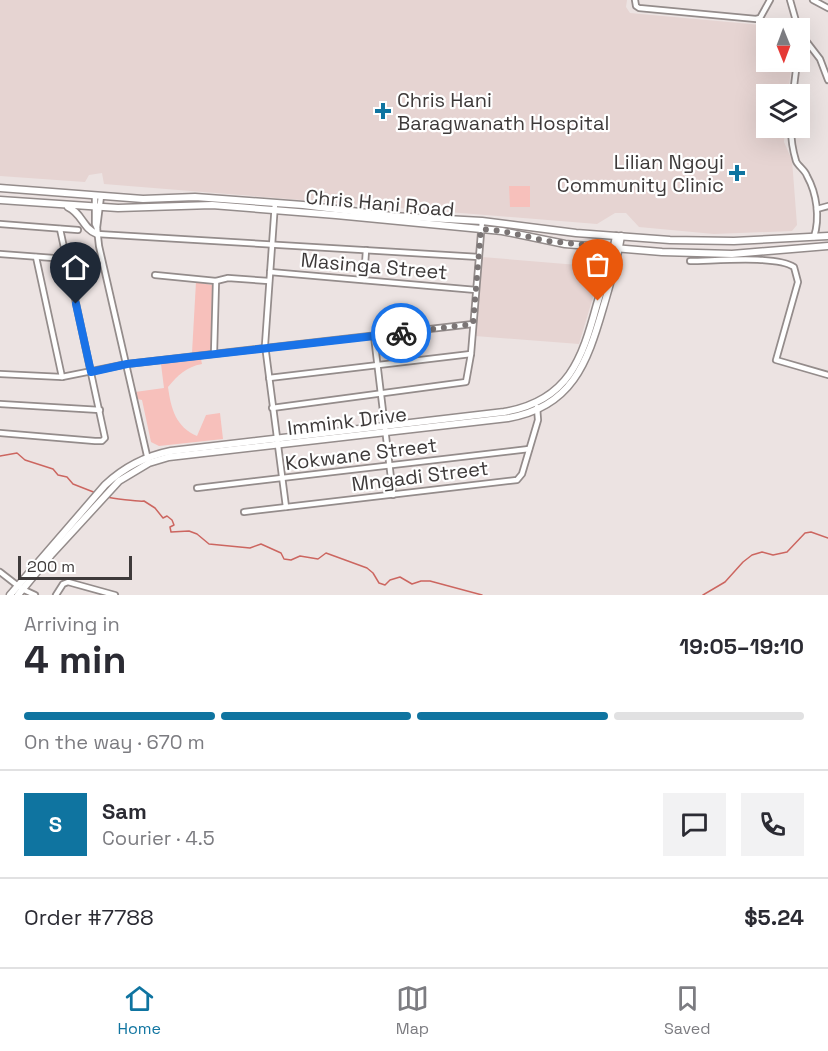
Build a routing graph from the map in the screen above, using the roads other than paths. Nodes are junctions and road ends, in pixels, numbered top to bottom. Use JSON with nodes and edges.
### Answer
{"nodes":[{"id":1,"x":770,"y":0,"type":"edge"},
{"id":2,"x":790,"y":0,"type":"edge"},
{"id":3,"x":813,"y":0,"type":"edge"},
{"id":4,"x":635,"y":3,"type":"edge"},
{"id":5,"x":828,"y":8,"type":"edge"},
{"id":6,"x":795,"y":18,"type":"edge"},
{"id":7,"x":810,"y":46,"type":"edge"},
{"id":8,"x":828,"y":80,"type":"edge"},
{"id":9,"x":791,"y":138,"type":"edge"},
{"id":10,"x":0,"y":189,"type":"edge"},
{"id":11,"x":98,"y":196,"type":"junction"},
{"id":12,"x":0,"y":200,"type":"edge"},
{"id":13,"x":245,"y":201,"type":"junction"},
{"id":14,"x":275,"y":203,"type":"junction"},
{"id":15,"x":63,"y":205,"type":"junction"},
{"id":16,"x":828,"y":206,"type":"edge"},
{"id":17,"x":98,"y":207,"type":"junction"},
{"id":18,"x":817,"y":209,"type":"junction"},
{"id":19,"x":275,"y":211,"type":"junction"},
{"id":20,"x":0,"y":224,"type":"edge"},
{"id":21,"x":482,"y":225,"type":"junction"},
{"id":22,"x":60,"y":229,"type":"junction"},
{"id":23,"x":78,"y":230,"type":"dead end"},
{"id":24,"x":97,"y":231,"type":"junction"},
{"id":25,"x":618,"y":236,"type":"junction"},
{"id":26,"x":828,"y":236,"type":"edge"},
{"id":27,"x":814,"y":237,"type":"junction"},
{"id":28,"x":272,"y":244,"type":"junction"},
{"id":29,"x":596,"y":246,"type":"junction"},
{"id":30,"x":828,"y":246,"type":"edge"},
{"id":31,"x":616,"y":248,"type":"junction"},
{"id":32,"x":366,"y":250,"type":"junction"},
{"id":33,"x":637,"y":250,"type":"junction"},
{"id":34,"x":0,"y":254,"type":"edge"},
{"id":35,"x":36,"y":257,"type":"junction"},
{"id":36,"x":479,"y":257,"type":"junction"},
{"id":37,"x":67,"y":259,"type":"junction"},
{"id":38,"x":690,"y":261,"type":"dead end"},
{"id":39,"x":612,"y":265,"type":"junction"},
{"id":40,"x":270,"y":272,"type":"junction"},
{"id":41,"x":154,"y":274,"type":"dead end"},
{"id":42,"x":364,"y":280,"type":"junction"},
{"id":43,"x":216,"y":281,"type":"junction"},
{"id":44,"x":269,"y":281,"type":"junction"},
{"id":45,"x":476,"y":290,"type":"junction"},
{"id":46,"x":473,"y":324,"type":"junction"},
{"id":47,"x":374,"y":336,"type":"junction"},
{"id":48,"x":265,"y":348,"type":"junction"},
{"id":49,"x":214,"y":354,"type":"junction"},
{"id":50,"x":471,"y":354,"type":"junction"},
{"id":51,"x":127,"y":364,"type":"junction"},
{"id":52,"x":378,"y":365,"type":"junction"},
{"id":53,"x":91,"y":372,"type":"junction"},
{"id":54,"x":0,"y":374,"type":"edge"},
{"id":55,"x":828,"y":375,"type":"edge"},
{"id":56,"x":62,"y":377,"type":"junction"},
{"id":57,"x":268,"y":378,"type":"junction"},
{"id":58,"x":381,"y":394,"type":"junction"},
{"id":59,"x":0,"y":404,"type":"edge"},
{"id":60,"x":536,"y":406,"type":"junction"},
{"id":61,"x":272,"y":408,"type":"junction"},
{"id":62,"x":100,"y":410,"type":"junction"},
{"id":63,"x":386,"y":429,"type":"junction"},
{"id":64,"x":0,"y":433,"type":"edge"},
{"id":65,"x":276,"y":442,"type":"junction"},
{"id":66,"x":529,"y":449,"type":"junction"},
{"id":67,"x":148,"y":460,"type":"junction"},
{"id":68,"x":389,"y":466,"type":"junction"},
{"id":69,"x":281,"y":478,"type":"junction"},
{"id":70,"x":196,"y":488,"type":"dead end"},
{"id":71,"x":102,"y":494,"type":"junction"},
{"id":72,"x":393,"y":495,"type":"junction"},
{"id":73,"x":286,"y":507,"type":"junction"},
{"id":74,"x":244,"y":512,"type":"dead end"},
{"id":75,"x":0,"y":572,"type":"edge"},
{"id":76,"x":19,"y":590,"type":"edge"},
{"id":77,"x":10,"y":595,"type":"edge"},
{"id":78,"x":35,"y":595,"type":"edge"},
{"id":79,"x":56,"y":595,"type":"edge"},
{"id":80,"x":113,"y":595,"type":"edge"}],
"edges":[{"from":1,"to":4,"type":"street"},
{"from":2,"to":6,"type":"street"},
{"from":3,"to":5,"type":"street"},
{"from":7,"to":8,"type":"street"},
{"from":9,"to":18,"type":"street"},
{"from":10,"to":11,"type":"main road","name":"Chris Hani Road"},
{"from":11,"to":13,"type":"main road","name":"Chris Hani Road"},
{"from":11,"to":17,"type":"street"},
{"from":12,"to":15,"type":"main road","name":"Chris Hani Road"},
{"from":13,"to":14,"type":"main road","name":"Chris Hani Road"},
{"from":13,"to":19,"type":"main road"},
{"from":14,"to":19,"type":"street"},
{"from":14,"to":21,"type":"main road","name":"Chris Hani Road"},
{"from":15,"to":17,"type":"main road","name":"Chris Hani Road"},
{"from":15,"to":24,"type":"main road"},
{"from":16,"to":18,"type":"street"},
{"from":17,"to":19,"type":"main road","name":"Chris Hani Road"},
{"from":17,"to":24,"type":"street"},
{"from":18,"to":27,"type":"street"},
{"from":19,"to":21,"type":"main road","name":"Chris Hani Road"},
{"from":19,"to":28,"type":"street"},
{"from":20,"to":22,"type":"street"},
{"from":21,"to":25,"type":"main road","name":"Chris Hani Road"},
{"from":21,"to":29,"type":"main road","name":"Chris Hani Road"},
{"from":21,"to":36,"type":"street"},
{"from":22,"to":23,"type":"street"},
{"from":22,"to":37,"type":"street"},
{"from":24,"to":28,"type":"street"},
{"from":24,"to":51,"type":"street"},
{"from":25,"to":27,"type":"main road","name":"Chris Hani Road"},
{"from":25,"to":31,"type":"main road","name":"Immink Drive"},
{"from":26,"to":27,"type":"main road","name":"Chris Hani Road"},
{"from":28,"to":32,"type":"street"},
{"from":28,"to":40,"type":"street"},
{"from":29,"to":31,"type":"main road","name":"Chris Hani Road"},
{"from":29,"to":39,"type":"main road"},
{"from":30,"to":33,"type":"main road","name":"Chris Hani Road"},
{"from":31,"to":33,"type":"main road","name":"Chris Hani Road"},
{"from":31,"to":39,"type":"main road","name":"Immink Drive"},
{"from":32,"to":36,"type":"street"},
{"from":32,"to":42,"type":"street"},
{"from":33,"to":39,"type":"main road"},
{"from":34,"to":35,"type":"street"},
{"from":35,"to":37,"type":"street"},
{"from":35,"to":56,"type":"street"},
{"from":36,"to":45,"type":"street"},
{"from":37,"to":53,"type":"street"},
{"from":38,"to":55,"type":"street"},
{"from":39,"to":60,"type":"main road","name":"Immink Drive"},
{"from":39,"to":60,"type":"main road","name":"Immink Drive"},
{"from":40,"to":42,"type":"street","name":"Masinga Street"},
{"from":40,"to":44,"type":"street"},
{"from":41,"to":43,"type":"street"},
{"from":42,"to":45,"type":"street","name":"Masinga Street"},
{"from":43,"to":44,"type":"street"},
{"from":43,"to":49,"type":"street"},
{"from":44,"to":48,"type":"street"},
{"from":45,"to":46,"type":"street"},
{"from":46,"to":47,"type":"street"},
{"from":46,"to":50,"type":"street"},
{"from":47,"to":48,"type":"street"},
{"from":47,"to":52,"type":"street"},
{"from":48,"to":49,"type":"street"},
{"from":48,"to":57,"type":"street"},
{"from":49,"to":51,"type":"street"},
{"from":50,"to":52,"type":"street"},
{"from":50,"to":58,"type":"street"},
{"from":51,"to":53,"type":"street"},
{"from":51,"to":67,"type":"street"},
{"from":52,"to":57,"type":"street"},
{"from":52,"to":58,"type":"street"},
{"from":53,"to":56,"type":"street"},
{"from":53,"to":62,"type":"street"},
{"from":54,"to":56,"type":"street"},
{"from":57,"to":61,"type":"street"},
{"from":58,"to":61,"type":"street"},
{"from":58,"to":63,"type":"street"},
{"from":59,"to":62,"type":"street"},
{"from":60,"to":63,"type":"main road","name":"Immink Drive"},
{"from":60,"to":66,"type":"street","name":"Mngadi Street"},
{"from":61,"to":65,"type":"street"},
{"from":62,"to":64,"type":"street"},
{"from":63,"to":65,"type":"main road","name":"Immink Drive"},
{"from":63,"to":68,"type":"street"},
{"from":65,"to":67,"type":"main road","name":"Immink Drive"},
{"from":65,"to":69,"type":"street"},
{"from":66,"to":68,"type":"street","name":"Kokwane Street"},
{"from":66,"to":72,"type":"street","name":"Mngadi Street"},
{"from":67,"to":71,"type":"main road","name":"Immink Drive"},
{"from":68,"to":69,"type":"street","name":"Kokwane Street"},
{"from":68,"to":72,"type":"street"},
{"from":69,"to":70,"type":"street","name":"Kokwane Street"},
{"from":69,"to":73,"type":"street"},
{"from":71,"to":76,"type":"main road","name":"Immink Drive"},
{"from":71,"to":76,"type":"main road","name":"Immink Drive"},
{"from":72,"to":73,"type":"street","name":"Mngadi Street"},
{"from":73,"to":74,"type":"street","name":"Mngadi Street"},
{"from":75,"to":76,"type":"street"},
{"from":76,"to":77,"type":"main road","name":"Immink Drive"},
{"from":76,"to":78,"type":"street"},
{"from":79,"to":80,"type":"street"}]}
